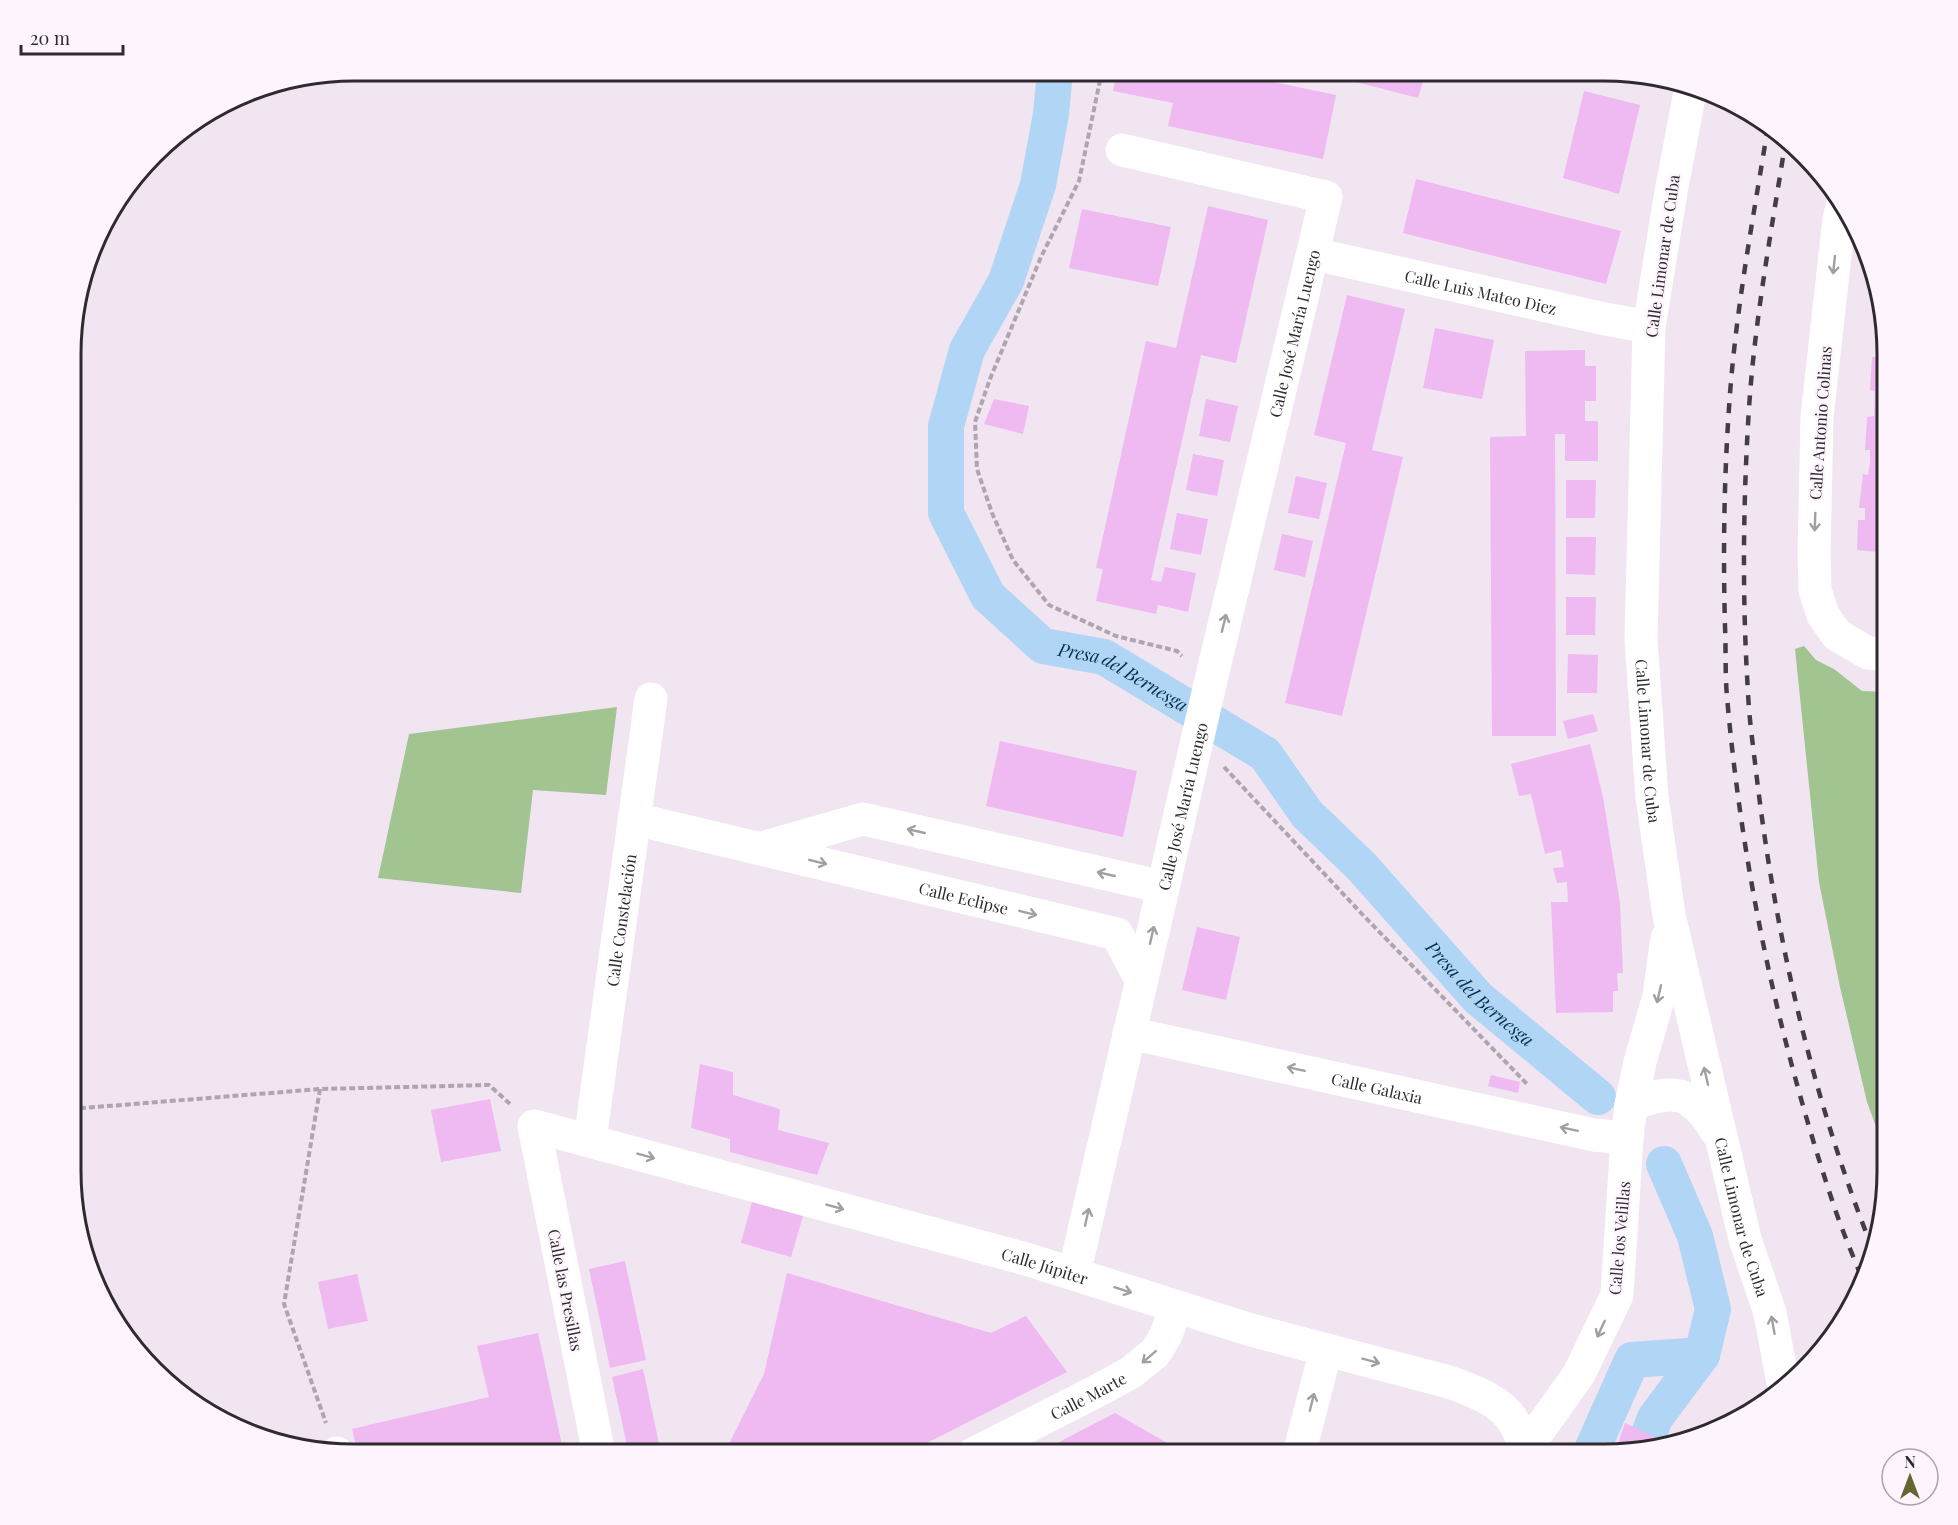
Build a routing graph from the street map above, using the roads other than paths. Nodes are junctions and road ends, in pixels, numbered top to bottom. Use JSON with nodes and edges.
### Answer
{"nodes":[{"id":1,"x":1690,"y":94,"type":"edge"},
{"id":2,"x":1122,"y":150,"type":"dead end"},
{"id":3,"x":1840,"y":216,"type":"edge"},
{"id":4,"x":1314,"y":254,"type":"junction"},
{"id":5,"x":1649,"y":327,"type":"junction"},
{"id":6,"x":1877,"y":653,"type":"edge"},
{"id":7,"x":651,"y":699,"type":"dead end"},
{"id":8,"x":635,"y":819,"type":"junction"},
{"id":9,"x":761,"y":848,"type":"junction"},
{"id":10,"x":1163,"y":887,"type":"junction"},
{"id":11,"x":1669,"y":915,"type":"junction"},
{"id":12,"x":1141,"y":980,"type":"junction"},
{"id":13,"x":1129,"y":1033,"type":"junction"},
{"id":14,"x":1631,"y":1105,"type":"junction"},
{"id":15,"x":534,"y":1126,"type":"joint"},
{"id":16,"x":1627,"y":1138,"type":"junction"},
{"id":17,"x":1720,"y":1138,"type":"junction"},
{"id":18,"x":590,"y":1140,"type":"junction"},
{"id":19,"x":1074,"y":1274,"type":"junction"},
{"id":20,"x":1176,"y":1307,"type":"junction"},
{"id":21,"x":1326,"y":1350,"type":"junction"},
{"id":22,"x":1782,"y":1378,"type":"edge"},
{"id":23,"x":597,"y":1444,"type":"edge"},
{"id":24,"x":993,"y":1444,"type":"edge"},
{"id":25,"x":1302,"y":1444,"type":"edge"},
{"id":26,"x":1522,"y":1444,"type":"edge"},
{"id":27,"x":1529,"y":1444,"type":"edge"}],
"edges":[{"from":1,"to":5,"type":"street","name":"Calle Limonar de Cuba"},
{"from":2,"to":4,"type":"street","name":"Calle José María Luengo"},
{"from":3,"to":6,"type":"street","name":"Calle Antonio Colinas","one_way":true},
{"from":4,"to":5,"type":"street","name":"Calle Luis Mateo Diez"},
{"from":10,"to":4,"type":"street","name":"Calle José María Luengo","one_way":true},
{"from":5,"to":11,"type":"street","name":"Calle Limonar de Cuba"},
{"from":7,"to":8,"type":"street","name":"Calle Constelación"},
{"from":8,"to":9,"type":"street","name":"Calle Eclipse"},
{"from":8,"to":18,"type":"street","name":"Calle Constelación"},
{"from":10,"to":9,"type":"street","name":"Calle Eclipse","one_way":true},
{"from":9,"to":12,"type":"street","name":"Calle Eclipse","one_way":true},
{"from":12,"to":10,"type":"street","name":"Calle José María Luengo","one_way":true},
{"from":11,"to":14,"type":"street","name":"Calle los Velillas","one_way":true},
{"from":17,"to":11,"type":"street","name":"Calle Limonar de Cuba","one_way":true},
{"from":12,"to":13,"type":"street","name":"Calle José María Luengo"},
{"from":16,"to":13,"type":"street","name":"Calle Galaxia","one_way":true},
{"from":19,"to":13,"type":"street","name":"Calle José María Luengo","one_way":true},
{"from":14,"to":16,"type":"street","name":"Calle los Velillas"},
{"from":14,"to":17,"type":"street"},
{"from":15,"to":18,"type":"street","name":"Calle Júpiter"},
{"from":15,"to":23,"type":"street","name":"Calle las Presillas"},
{"from":16,"to":27,"type":"street","name":"Calle los Velillas","one_way":true},
{"from":22,"to":17,"type":"street","name":"Calle Limonar de Cuba","one_way":true},
{"from":18,"to":19,"type":"street","name":"Calle Júpiter","one_way":true},
{"from":19,"to":20,"type":"street","name":"Calle Júpiter","one_way":true},
{"from":20,"to":21,"type":"street","name":"Calle Júpiter"},
{"from":20,"to":24,"type":"street","name":"Calle Marte","one_way":true},
{"from":25,"to":21,"type":"street","one_way":true},
{"from":21,"to":26,"type":"street","name":"Calle Júpiter","one_way":true}]}
